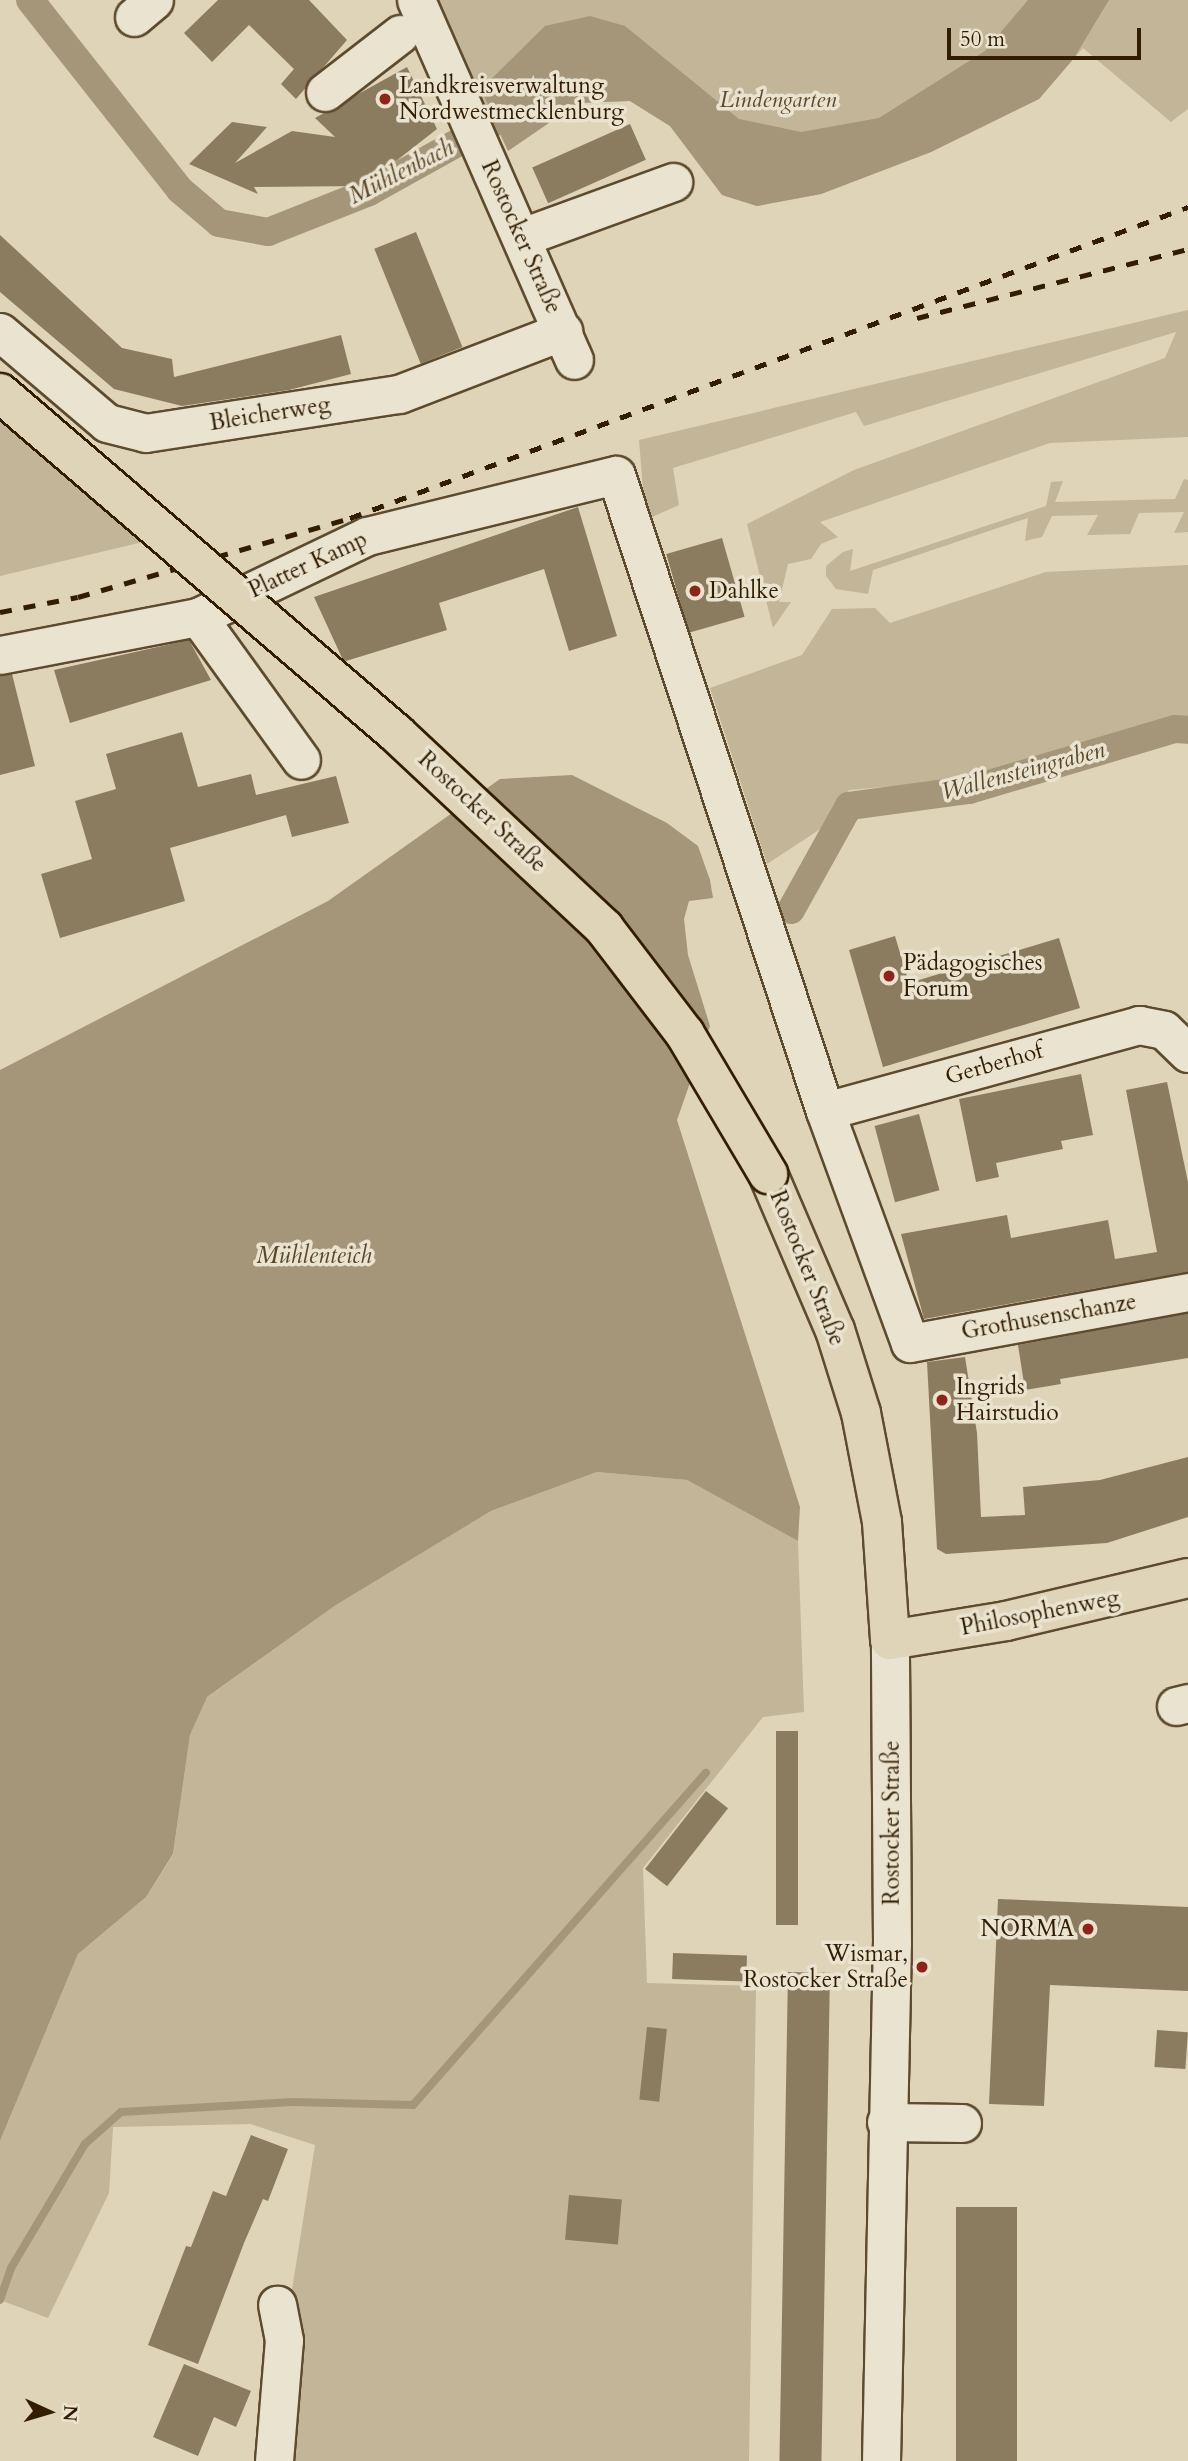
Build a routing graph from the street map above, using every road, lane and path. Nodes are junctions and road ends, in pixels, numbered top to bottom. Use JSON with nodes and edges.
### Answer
{"nodes":[{"id":1,"x":416,"y":0,"type":"edge"},
{"id":2,"x":400,"y":34,"type":"dead end"},
{"id":3,"x":325,"y":92,"type":"dead end"},
{"id":4,"x":673,"y":182,"type":"dead end"},
{"id":5,"x":522,"y":237,"type":"junction"},
{"id":6,"x":0,"y":332,"type":"edge"},
{"id":7,"x":568,"y":345,"type":"joint"},
{"id":8,"x":0,"y":393,"type":"edge"},
{"id":9,"x":198,"y":617,"type":"junction"},
{"id":10,"x":0,"y":655,"type":"edge"},
{"id":11,"x":301,"y":760,"type":"dead end"},
{"id":12,"x":1176,"y":1041,"type":"edge"},
{"id":13,"x":825,"y":1111,"type":"junction"},
{"id":14,"x":1188,"y":1292,"type":"edge"},
{"id":15,"x":1188,"y":1578,"type":"edge"},
{"id":16,"x":890,"y":1640,"type":"junction"},
{"id":17,"x":886,"y":2122,"type":"junction"},
{"id":18,"x":962,"y":2123,"type":"dead end"},
{"id":19,"x":277,"y":2305,"type":"dead end"},
{"id":20,"x":274,"y":2461,"type":"edge"},
{"id":21,"x":881,"y":2461,"type":"edge"}],
"edges":[{"from":1,"to":5,"type":"street","name":"Rostocker Straße"},
{"from":2,"to":3,"type":"street"},
{"from":4,"to":5,"type":"street"},
{"from":5,"to":7,"type":"street","name":"Rostocker Straße"},
{"from":6,"to":7,"type":"street","name":"Bleicherweg"},
{"from":8,"to":16,"type":"main road","name":"Rostocker Straße","bridge":true},
{"from":9,"to":10,"type":"street","name":"Platter Kamp"},
{"from":9,"to":11,"type":"street"},
{"from":9,"to":13,"type":"street","name":"Platter Kamp"},
{"from":12,"to":13,"type":"street","name":"Gerberhof"},
{"from":13,"to":14,"type":"street","name":"Grothusenschanze"},
{"from":15,"to":16,"type":"main road","name":"Philosophenweg"},
{"from":16,"to":17,"type":"street","name":"Rostocker Straße"},
{"from":17,"to":18,"type":"street"},
{"from":17,"to":21,"type":"street","name":"Rostocker Straße"},
{"from":19,"to":20,"type":"street"}]}
